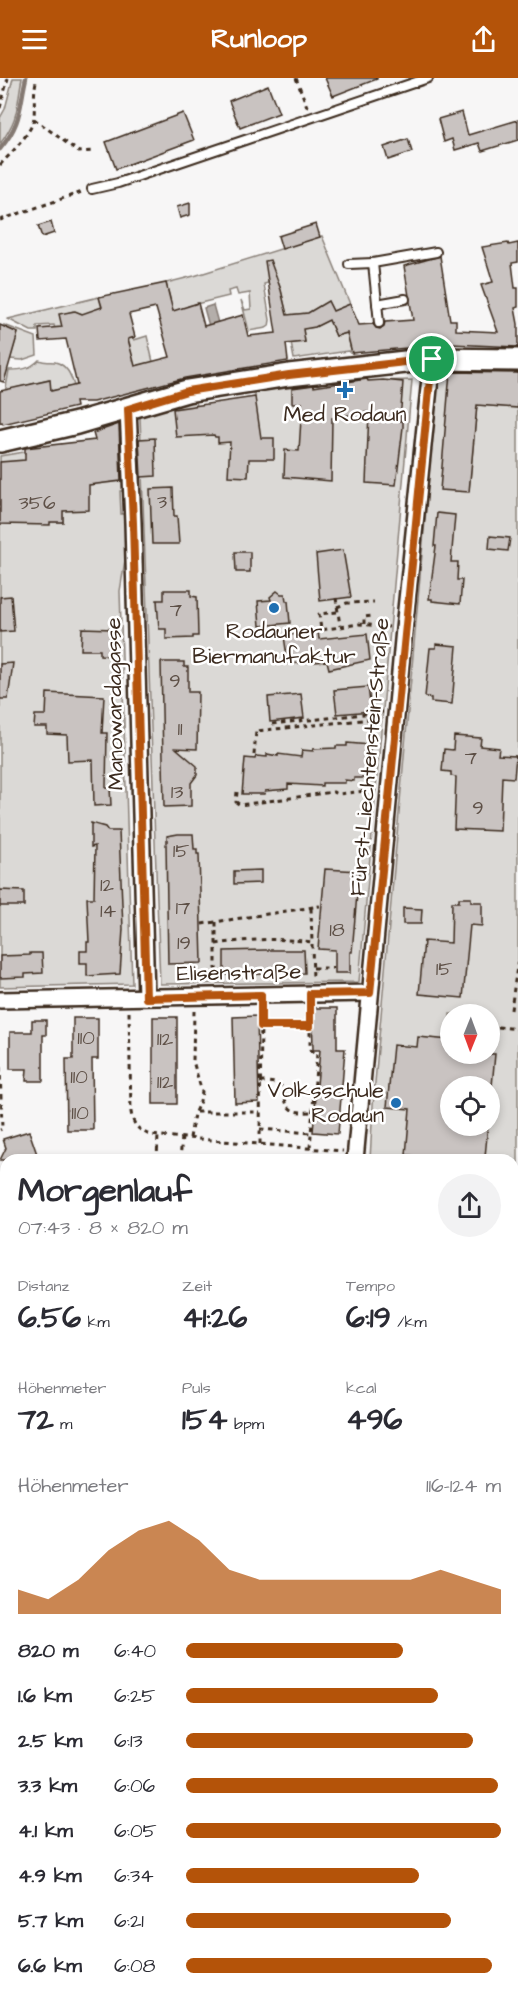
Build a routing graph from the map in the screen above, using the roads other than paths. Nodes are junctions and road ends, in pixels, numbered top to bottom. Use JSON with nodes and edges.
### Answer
{"nodes":[{"id":1,"x":428,"y":78,"type":"edge"},
{"id":2,"x":92,"y":189,"type":"road end"},
{"id":3,"x":436,"y":252,"type":"dead end"},
{"id":4,"x":373,"y":263,"type":"junction"},
{"id":5,"x":349,"y":264,"type":"dead end"},
{"id":6,"x":405,"y":299,"type":"dead end"},
{"id":7,"x":377,"y":304,"type":"junction"},
{"id":8,"x":379,"y":323,"type":"dead end"},
{"id":9,"x":432,"y":359,"type":"junction"},
{"id":10,"x":518,"y":360,"type":"edge"},
{"id":11,"x":128,"y":409,"type":"junction"},
{"id":12,"x":0,"y":441,"type":"edge"},
{"id":13,"x":370,"y":993,"type":"junction"},
{"id":14,"x":146,"y":998,"type":"junction"},
{"id":15,"x":0,"y":1000,"type":"edge"},
{"id":16,"x":355,"y":1154,"type":"edge"}],
"edges":[{"from":1,"to":2,"type":"lane"},
{"from":3,"to":4,"type":"lane"},
{"from":4,"to":5,"type":"lane"},
{"from":4,"to":7,"type":"lane"},
{"from":6,"to":7,"type":"lane"},
{"from":7,"to":8,"type":"lane"},
{"from":9,"to":10,"type":"main road"},
{"from":9,"to":11,"type":"main road"},
{"from":9,"to":13,"type":"street","name":"Fürst-Liechtenstein-Straße"},
{"from":11,"to":12,"type":"main road"},
{"from":11,"to":14,"type":"street","name":"Manowardagasse"},
{"from":13,"to":14,"type":"street","name":"Elisenstraße"},
{"from":13,"to":16,"type":"street","name":"Fürst-Liechtenstein-Straße"},
{"from":14,"to":15,"type":"street","name":"Elisenstraße"}]}
